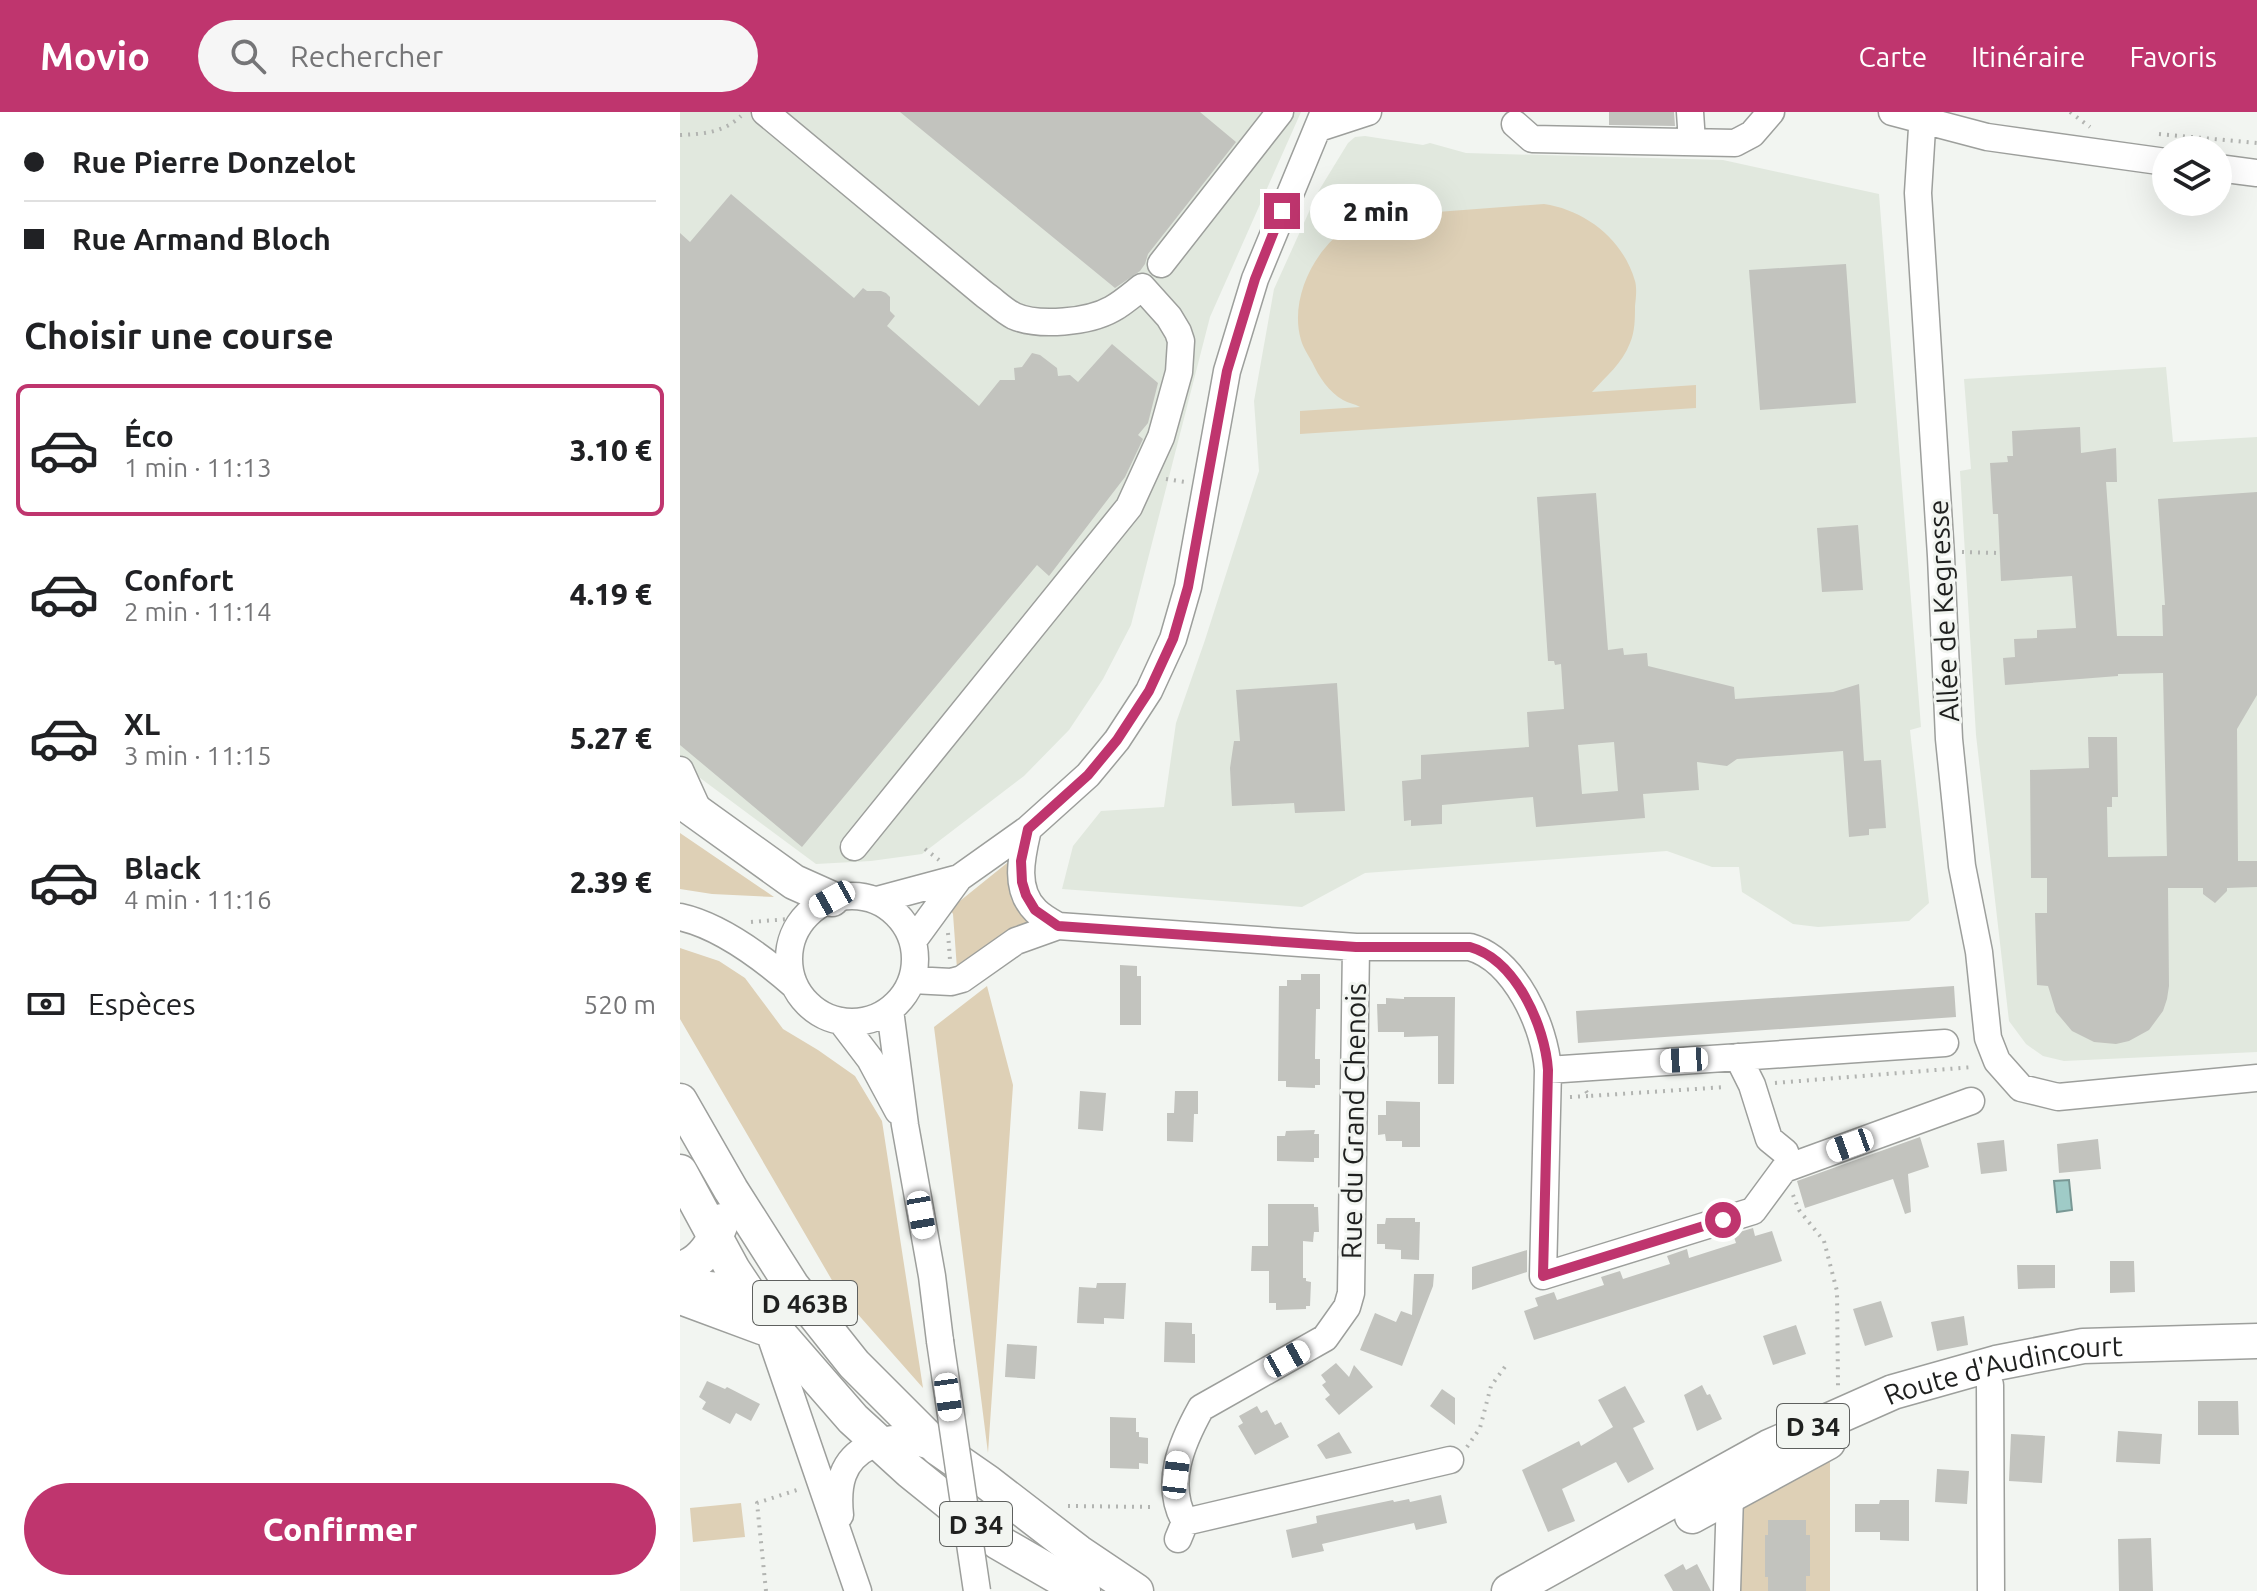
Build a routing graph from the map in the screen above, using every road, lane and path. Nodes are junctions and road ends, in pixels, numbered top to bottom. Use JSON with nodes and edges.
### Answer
{"nodes":[{"id":1,"x":745,"y":112,"type":"edge"},
{"id":2,"x":765,"y":112,"type":"edge"},
{"id":3,"x":1280,"y":112,"type":"edge"},
{"id":4,"x":1368,"y":112,"type":"edge"},
{"id":5,"x":1690,"y":112,"type":"edge"},
{"id":6,"x":1771,"y":112,"type":"edge"},
{"id":7,"x":1892,"y":112,"type":"edge"},
{"id":8,"x":2070,"y":112,"type":"edge"},
{"id":9,"x":1922,"y":116,"type":"edge"},
{"id":10,"x":1325,"y":117,"type":"edge"},
{"id":11,"x":1515,"y":124,"type":"dead end"},
{"id":12,"x":2090,"y":127,"type":"dead end"},
{"id":13,"x":2154,"y":134,"type":"dead end"},
{"id":14,"x":680,"y":135,"type":"edge"},
{"id":15,"x":1692,"y":142,"type":"junction"},
{"id":16,"x":2257,"y":143,"type":"edge"},
{"id":17,"x":2152,"y":160,"type":"edge"},
{"id":18,"x":2232,"y":170,"type":"edge"},
{"id":19,"x":2257,"y":173,"type":"edge"},
{"id":20,"x":1161,"y":264,"type":"dead end"},
{"id":21,"x":1187,"y":470,"type":"dead end"},
{"id":22,"x":1163,"y":479,"type":"dead end"},
{"id":23,"x":2000,"y":553,"type":"dead end"},
{"id":24,"x":1941,"y":556,"type":"junction"},
{"id":25,"x":680,"y":770,"type":"edge"},
{"id":26,"x":690,"y":807,"type":"edge"},
{"id":27,"x":1028,"y":829,"type":"junction"},
{"id":28,"x":854,"y":847,"type":"dead end"},
{"id":29,"x":959,"y":878,"type":"junction"},
{"id":30,"x":832,"y":899,"type":"junction"},
{"id":31,"x":877,"y":900,"type":"junction"},
{"id":32,"x":680,"y":917,"type":"edge"},
{"id":33,"x":1058,"y":926,"type":"junction"},
{"id":34,"x":913,"y":941,"type":"junction"},
{"id":35,"x":1356,"y":947,"type":"junction"},
{"id":36,"x":912,"y":980,"type":"junction"},
{"id":37,"x":795,"y":986,"type":"junction"},
{"id":38,"x":890,"y":1010,"type":"junction"},
{"id":39,"x":841,"y":1021,"type":"junction"},
{"id":40,"x":1945,"y":1043,"type":"dead end"},
{"id":41,"x":1738,"y":1057,"type":"junction"},
{"id":42,"x":1548,"y":1070,"type":"junction"},
{"id":43,"x":2257,"y":1078,"type":"edge"},
{"id":44,"x":680,"y":1101,"type":"edge"},
{"id":45,"x":1971,"y":1101,"type":"dead end"},
{"id":46,"x":905,"y":1125,"type":"junction"},
{"id":47,"x":1787,"y":1168,"type":"junction"},
{"id":48,"x":683,"y":1182,"type":"edge"},
{"id":49,"x":731,"y":1190,"type":"junction"},
{"id":50,"x":715,"y":1240,"type":"junction"},
{"id":51,"x":680,"y":1269,"type":"edge"},
{"id":52,"x":680,"y":1286,"type":"edge"},
{"id":53,"x":680,"y":1301,"type":"edge"},
{"id":54,"x":758,"y":1314,"type":"junction"},
{"id":55,"x":2257,"y":1341,"type":"edge"},
{"id":56,"x":1507,"y":1364,"type":"dead end"},
{"id":57,"x":2257,"y":1364,"type":"edge"},
{"id":58,"x":1990,"y":1385,"type":"junction"},
{"id":59,"x":1841,"y":1413,"type":"junction"},
{"id":60,"x":878,"y":1442,"type":"junction"},
{"id":61,"x":938,"y":1448,"type":"junction"},
{"id":62,"x":1450,"y":1460,"type":"joint"},
{"id":63,"x":806,"y":1487,"type":"dead end"},
{"id":64,"x":1730,"y":1496,"type":"junction"},
{"id":65,"x":1022,"y":1510,"type":"junction"},
{"id":66,"x":1180,"y":1523,"type":"junction"},
{"id":67,"x":844,"y":1546,"type":"junction"},
{"id":68,"x":766,"y":1591,"type":"edge"},
{"id":69,"x":858,"y":1591,"type":"edge"},
{"id":70,"x":977,"y":1591,"type":"edge"},
{"id":71,"x":1083,"y":1591,"type":"edge"},
{"id":72,"x":1136,"y":1591,"type":"edge"},
{"id":73,"x":1509,"y":1591,"type":"edge"},
{"id":74,"x":1555,"y":1591,"type":"edge"},
{"id":75,"x":1727,"y":1591,"type":"edge"},
{"id":76,"x":1991,"y":1591,"type":"edge"}],
"edges":[{"from":1,"to":14,"type":"path"},
{"from":2,"to":28,"type":"street"},
{"from":3,"to":20,"type":"street"},
{"from":4,"to":10,"type":"street"},
{"from":5,"to":15,"type":"street"},
{"from":6,"to":15,"type":"street"},
{"from":7,"to":9,"type":"street"},
{"from":8,"to":12,"type":"path"},
{"from":9,"to":17,"type":"street"},
{"from":9,"to":24,"type":"street","name":"Allée de Kegresse"},
{"from":10,"to":27,"type":"street"},
{"from":11,"to":15,"type":"street"},
{"from":13,"to":16,"type":"path"},
{"from":18,"to":19,"type":"street"},
{"from":21,"to":22,"type":"path"},
{"from":23,"to":24,"type":"path"},
{"from":24,"to":43,"type":"street","name":"Allée de Kegresse"},
{"from":25,"to":26,"type":"street"},
{"from":26,"to":30,"type":"main road"},
{"from":27,"to":29,"type":"street"},
{"from":27,"to":33,"type":"street"},
{"from":29,"to":31,"type":"street"},
{"from":29,"to":34,"type":"street"},
{"from":30,"to":31,"type":"street"},
{"from":30,"to":37,"type":"street"},
{"from":31,"to":34,"type":"street"},
{"from":32,"to":37,"type":"street"},
{"from":33,"to":35,"type":"street","name":"Rue du Grand Chenois"},
{"from":33,"to":36,"type":"street","name":"Rue du Grand Chenois"},
{"from":34,"to":36,"type":"street"},
{"from":35,"to":42,"type":"street"},
{"from":35,"to":66,"type":"street","name":"Rue du Grand Chenois"},
{"from":36,"to":38,"type":"street"},
{"from":37,"to":39,"type":"street"},
{"from":38,"to":39,"type":"street"},
{"from":38,"to":46,"type":"street"},
{"from":39,"to":46,"type":"street"},
{"from":40,"to":41,"type":"street"},
{"from":41,"to":42,"type":"street"},
{"from":41,"to":47,"type":"street"},
{"from":42,"to":47,"type":"street"},
{"from":44,"to":49,"type":"main road","number":"D 463B"},
{"from":45,"to":47,"type":"street"},
{"from":46,"to":70,"type":"street","bridge":true},
{"from":47,"to":59,"type":"path"},
{"from":48,"to":49,"type":"main road"},
{"from":48,"to":50,"type":"main road","number":"D 463B"},
{"from":49,"to":50,"type":"main road"},
{"from":49,"to":61,"type":"main road","number":"D 463B"},
{"from":50,"to":51,"type":"main road"},
{"from":50,"to":54,"type":"main road","number":"D 463B"},
{"from":52,"to":54,"type":"main road"},
{"from":53,"to":54,"type":"street"},
{"from":54,"to":60,"type":"main road","number":"D 463B"},
{"from":54,"to":67,"type":"street"},
{"from":55,"to":59,"type":"main road","name":"Route d'Audincourt","number":"D 34"},
{"from":56,"to":62,"type":"path"},
{"from":57,"to":58,"type":"main road","name":"Route d'Audincourt","number":"D 34"},
{"from":58,"to":64,"type":"main road","name":"Route d'Audincourt","number":"D 34"},
{"from":58,"to":76,"type":"street","name":"Route d'Audincourt"},
{"from":59,"to":73,"type":"main road","name":"Route d'Audincourt","number":"D 34"},
{"from":60,"to":61,"type":"street"},
{"from":60,"to":67,"type":"street"},
{"from":60,"to":71,"type":"main road","number":"D 34"},
{"from":61,"to":65,"type":"main road","number":"D 34"},
{"from":62,"to":66,"type":"street"},
{"from":63,"to":68,"type":"path"},
{"from":64,"to":74,"type":"main road","name":"Route d'Audincourt","number":"D 34"},
{"from":64,"to":75,"type":"street"},
{"from":65,"to":66,"type":"path"},
{"from":65,"to":72,"type":"main road","number":"D 34"},
{"from":67,"to":69,"type":"street"}]}
